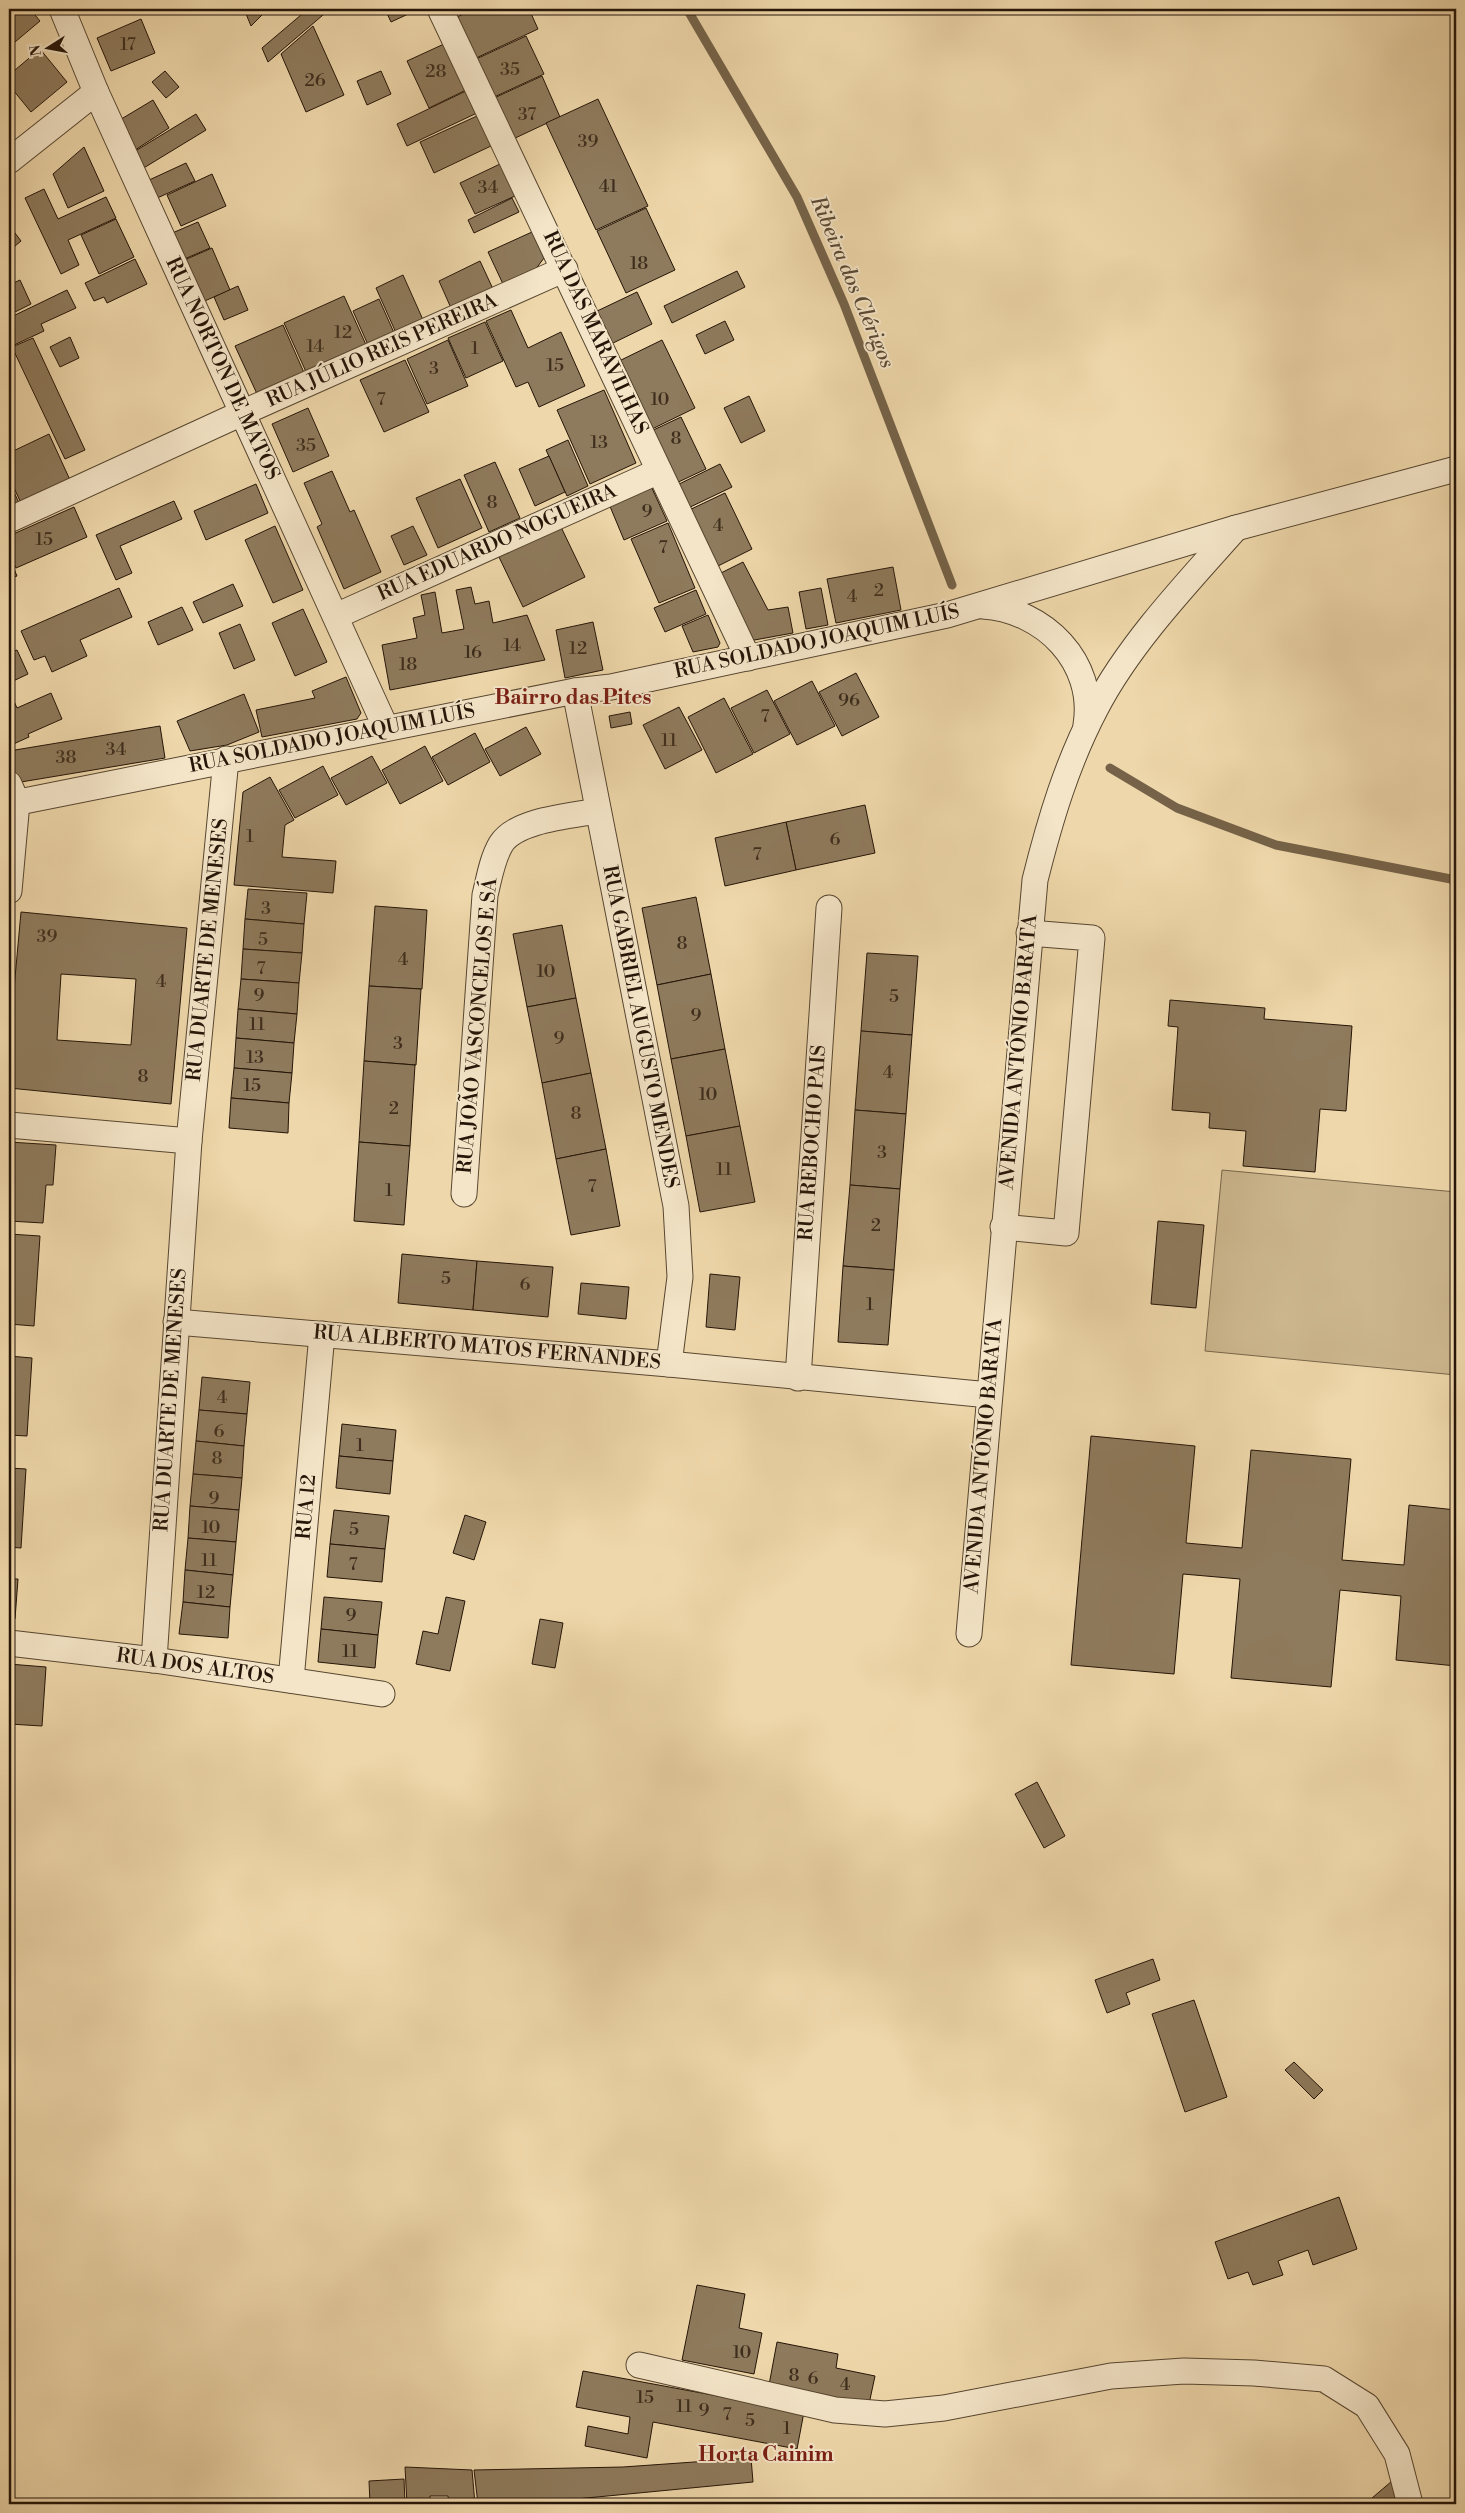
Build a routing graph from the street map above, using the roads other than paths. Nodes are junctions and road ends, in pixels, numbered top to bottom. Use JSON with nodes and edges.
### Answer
{"nodes":[{"id":1,"x":62,"y":9,"type":"edge"},
{"id":2,"x":440,"y":9,"type":"edge"},
{"id":3,"x":96,"y":92,"type":"junction"},
{"id":4,"x":9,"y":161,"type":"edge"},
{"id":5,"x":565,"y":269,"type":"junction"},
{"id":6,"x":242,"y":413,"type":"junction"},
{"id":7,"x":1456,"y":469,"type":"edge"},
{"id":8,"x":659,"y":471,"type":"junction"},
{"id":9,"x":9,"y":520,"type":"edge"},
{"id":10,"x":1236,"y":528,"type":"junction"},
{"id":11,"x":979,"y":605,"type":"junction"},
{"id":12,"x":336,"y":616,"type":"junction"},
{"id":13,"x":748,"y":658,"type":"junction"},
{"id":14,"x":575,"y":691,"type":"junction"},
{"id":15,"x":386,"y":728,"type":"junction"},
{"id":16,"x":1085,"y":730,"type":"junction"},
{"id":17,"x":226,"y":759,"type":"junction"},
{"id":18,"x":12,"y":796,"type":"edge"},
{"id":19,"x":596,"y":811,"type":"junction"},
{"id":20,"x":9,"y":891,"type":"edge"},
{"id":21,"x":829,"y":908,"type":"dead end"},
{"id":22,"x":1029,"y":933,"type":"junction"},
{"id":23,"x":9,"y":1125,"type":"edge"},
{"id":24,"x":189,"y":1141,"type":"junction"},
{"id":25,"x":464,"y":1194,"type":"dead end"},
{"id":26,"x":1003,"y":1227,"type":"junction"},
{"id":27,"x":176,"y":1322,"type":"junction"},
{"id":28,"x":322,"y":1334,"type":"junction"},
{"id":29,"x":669,"y":1364,"type":"junction"},
{"id":30,"x":798,"y":1378,"type":"junction"},
{"id":31,"x":989,"y":1395,"type":"junction"},
{"id":32,"x":969,"y":1634,"type":"dead end"},
{"id":33,"x":9,"y":1643,"type":"edge"},
{"id":34,"x":154,"y":1660,"type":"junction"},
{"id":35,"x":291,"y":1680,"type":"junction"},
{"id":36,"x":382,"y":1694,"type":"dead end"},
{"id":37,"x":639,"y":2365,"type":"dead end"},
{"id":38,"x":1410,"y":2504,"type":"edge"}],
"edges":[{"from":1,"to":3,"type":"street","name":"RUA NORTON DE MATOS"},
{"from":2,"to":5,"type":"street","name":"RUA DAS MARAVILHAS"},
{"from":3,"to":4,"type":"street"},
{"from":3,"to":6,"type":"street","name":"RUA NORTON DE MATOS"},
{"from":5,"to":6,"type":"street","name":"RUA JÚLIO REIS PEREIRA"},
{"from":5,"to":8,"type":"street","name":"RUA DAS MARAVILHAS"},
{"from":6,"to":9,"type":"street","name":"RUA JÚLIO REIS PEREIRA"},
{"from":6,"to":12,"type":"street","name":"RUA NORTON DE MATOS"},
{"from":7,"to":10,"type":"street","name":"RUA SOLDADO JOAQUIM LUÍS"},
{"from":8,"to":12,"type":"street","name":"RUA EDUARDO NOGUEIRA"},
{"from":8,"to":13,"type":"street","name":"RUA DAS MARAVILHAS"},
{"from":10,"to":11,"type":"street","name":"RUA SOLDADO JOAQUIM LUÍS"},
{"from":10,"to":16,"type":"street","name":"AVENIDA ANTÓNIO BARATA"},
{"from":11,"to":13,"type":"street","name":"RUA SOLDADO JOAQUIM LUÍS"},
{"from":11,"to":16,"type":"street"},
{"from":12,"to":15,"type":"street","name":"RUA NORTON DE MATOS"},
{"from":13,"to":14,"type":"street","name":"RUA SOLDADO JOAQUIM LUÍS"},
{"from":14,"to":15,"type":"street","name":"RUA SOLDADO JOAQUIM LUÍS"},
{"from":14,"to":19,"type":"street","name":"RUA GABRIEL AUGUSTO MENDES"},
{"from":15,"to":17,"type":"street","name":"RUA SOLDADO JOAQUIM LUÍS"},
{"from":16,"to":22,"type":"street","name":"AVENIDA ANTÓNIO BARATA"},
{"from":17,"to":18,"type":"street","name":"RUA SOLDADO JOAQUIM LUÍS"},
{"from":17,"to":24,"type":"street","name":"RUA DUARTE DE MENESES"},
{"from":18,"to":20,"type":"street"},
{"from":19,"to":25,"type":"street","name":"RUA JOÃO VASCONCELOS E SÁ"},
{"from":19,"to":29,"type":"street","name":"RUA GABRIEL AUGUSTO MENDES"},
{"from":21,"to":30,"type":"street","name":"RUA REBOCHO PAIS"},
{"from":22,"to":26,"type":"street","name":"AVENIDA ANTÓNIO BARATA"},
{"from":22,"to":26,"type":"street"},
{"from":23,"to":24,"type":"street"},
{"from":24,"to":27,"type":"street","name":"RUA DUARTE DE MENESES"},
{"from":26,"to":31,"type":"street","name":"AVENIDA ANTÓNIO BARATA"},
{"from":27,"to":28,"type":"street","name":"RUA ALBERTO MATOS FERNANDES"},
{"from":27,"to":34,"type":"street","name":"RUA DUARTE DE MENESES"},
{"from":28,"to":29,"type":"street","name":"RUA ALBERTO MATOS FERNANDES"},
{"from":28,"to":35,"type":"street","name":"RUA 12"},
{"from":29,"to":30,"type":"street","name":"RUA ALBERTO MATOS FERNANDES"},
{"from":30,"to":31,"type":"street","name":"RUA ALBERTO MATOS FERNANDES"},
{"from":31,"to":32,"type":"street","name":"AVENIDA ANTÓNIO BARATA"},
{"from":33,"to":34,"type":"street","name":"RUA DOS ALTOS"},
{"from":34,"to":35,"type":"street","name":"RUA DOS ALTOS"},
{"from":35,"to":36,"type":"street","name":"RUA DOS ALTOS"},
{"from":37,"to":38,"type":"street"}]}
